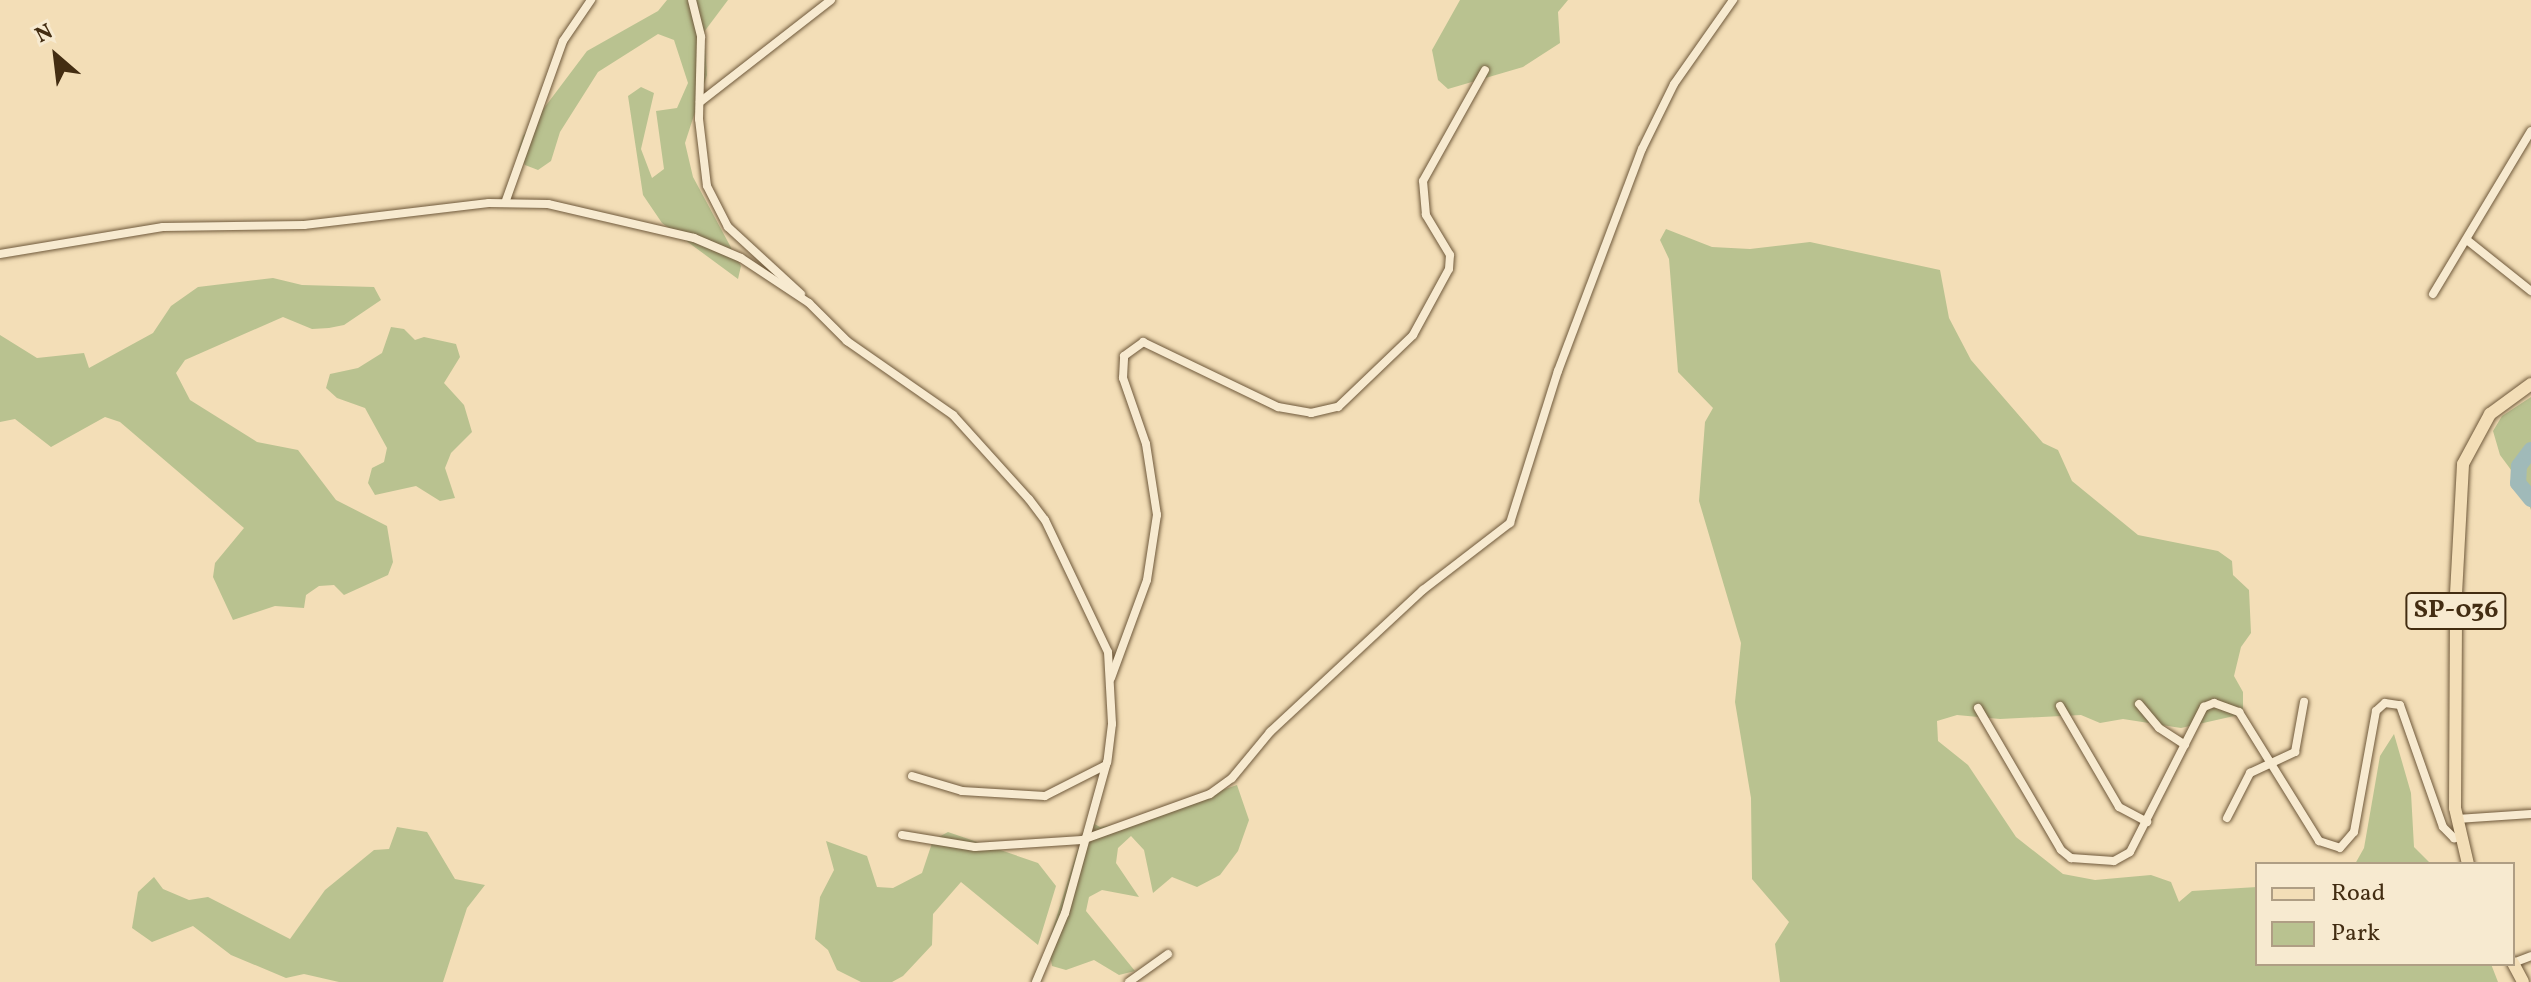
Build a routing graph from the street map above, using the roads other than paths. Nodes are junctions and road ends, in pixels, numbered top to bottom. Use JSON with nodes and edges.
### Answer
{"nodes":[{"id":1,"x":591,"y":0,"type":"edge"},
{"id":2,"x":692,"y":0,"type":"edge"},
{"id":3,"x":831,"y":0,"type":"edge"},
{"id":4,"x":1733,"y":0,"type":"edge"},
{"id":5,"x":1485,"y":70,"type":"dead end"},
{"id":6,"x":699,"y":102,"type":"junction"},
{"id":7,"x":2531,"y":131,"type":"edge"},
{"id":8,"x":505,"y":203,"type":"junction"},
{"id":9,"x":2467,"y":240,"type":"junction"},
{"id":10,"x":0,"y":252,"type":"edge"},
{"id":11,"x":2531,"y":291,"type":"edge"},
{"id":12,"x":2433,"y":294,"type":"dead end"},
{"id":13,"x":809,"y":303,"type":"junction"},
{"id":14,"x":2531,"y":384,"type":"edge"},
{"id":15,"x":1111,"y":678,"type":"junction"},
{"id":16,"x":2304,"y":702,"type":"dead end"},
{"id":17,"x":2139,"y":704,"type":"dead end"},
{"id":18,"x":2060,"y":706,"type":"dead end"},
{"id":19,"x":1978,"y":708,"type":"dead end"},
{"id":20,"x":2185,"y":745,"type":"junction"},
{"id":21,"x":2271,"y":764,"type":"junction"},
{"id":22,"x":1106,"y":765,"type":"junction"},
{"id":23,"x":912,"y":776,"type":"dead end"},
{"id":24,"x":2531,"y":814,"type":"edge"},
{"id":25,"x":2227,"y":818,"type":"dead end"},
{"id":26,"x":2457,"y":819,"type":"junction"},
{"id":27,"x":2147,"y":822,"type":"junction"},
{"id":28,"x":902,"y":835,"type":"dead end"},
{"id":29,"x":2460,"y":837,"type":"junction"},
{"id":30,"x":1082,"y":840,"type":"junction"},
{"id":31,"x":2467,"y":862,"type":"edge"},
{"id":32,"x":1168,"y":954,"type":"dead end"},
{"id":33,"x":1036,"y":982,"type":"edge"},
{"id":34,"x":1129,"y":982,"type":"edge"}],
"edges":[{"from":1,"to":8,"type":"street"},
{"from":2,"to":6,"type":"street"},
{"from":3,"to":6,"type":"street"},
{"from":4,"to":30,"type":"street"},
{"from":5,"to":15,"type":"street"},
{"from":6,"to":13,"type":"street"},
{"from":7,"to":9,"type":"street"},
{"from":8,"to":10,"type":"street"},
{"from":8,"to":13,"type":"street"},
{"from":9,"to":11,"type":"street"},
{"from":9,"to":12,"type":"street"},
{"from":13,"to":15,"type":"street"},
{"from":14,"to":26,"type":"main road","number":"SP-036"},
{"from":15,"to":22,"type":"street"},
{"from":16,"to":21,"type":"street"},
{"from":17,"to":20,"type":"street"},
{"from":18,"to":27,"type":"street"},
{"from":19,"to":27,"type":"street"},
{"from":20,"to":21,"type":"street"},
{"from":20,"to":27,"type":"street"},
{"from":21,"to":25,"type":"street"},
{"from":21,"to":29,"type":"street"},
{"from":22,"to":23,"type":"street"},
{"from":22,"to":30,"type":"street"},
{"from":24,"to":26,"type":"street"},
{"from":26,"to":29,"type":"main road","number":"SP-036"},
{"from":28,"to":30,"type":"street"},
{"from":29,"to":31,"type":"main road","number":"SP-036"},
{"from":30,"to":33,"type":"street"},
{"from":32,"to":34,"type":"street"}]}
